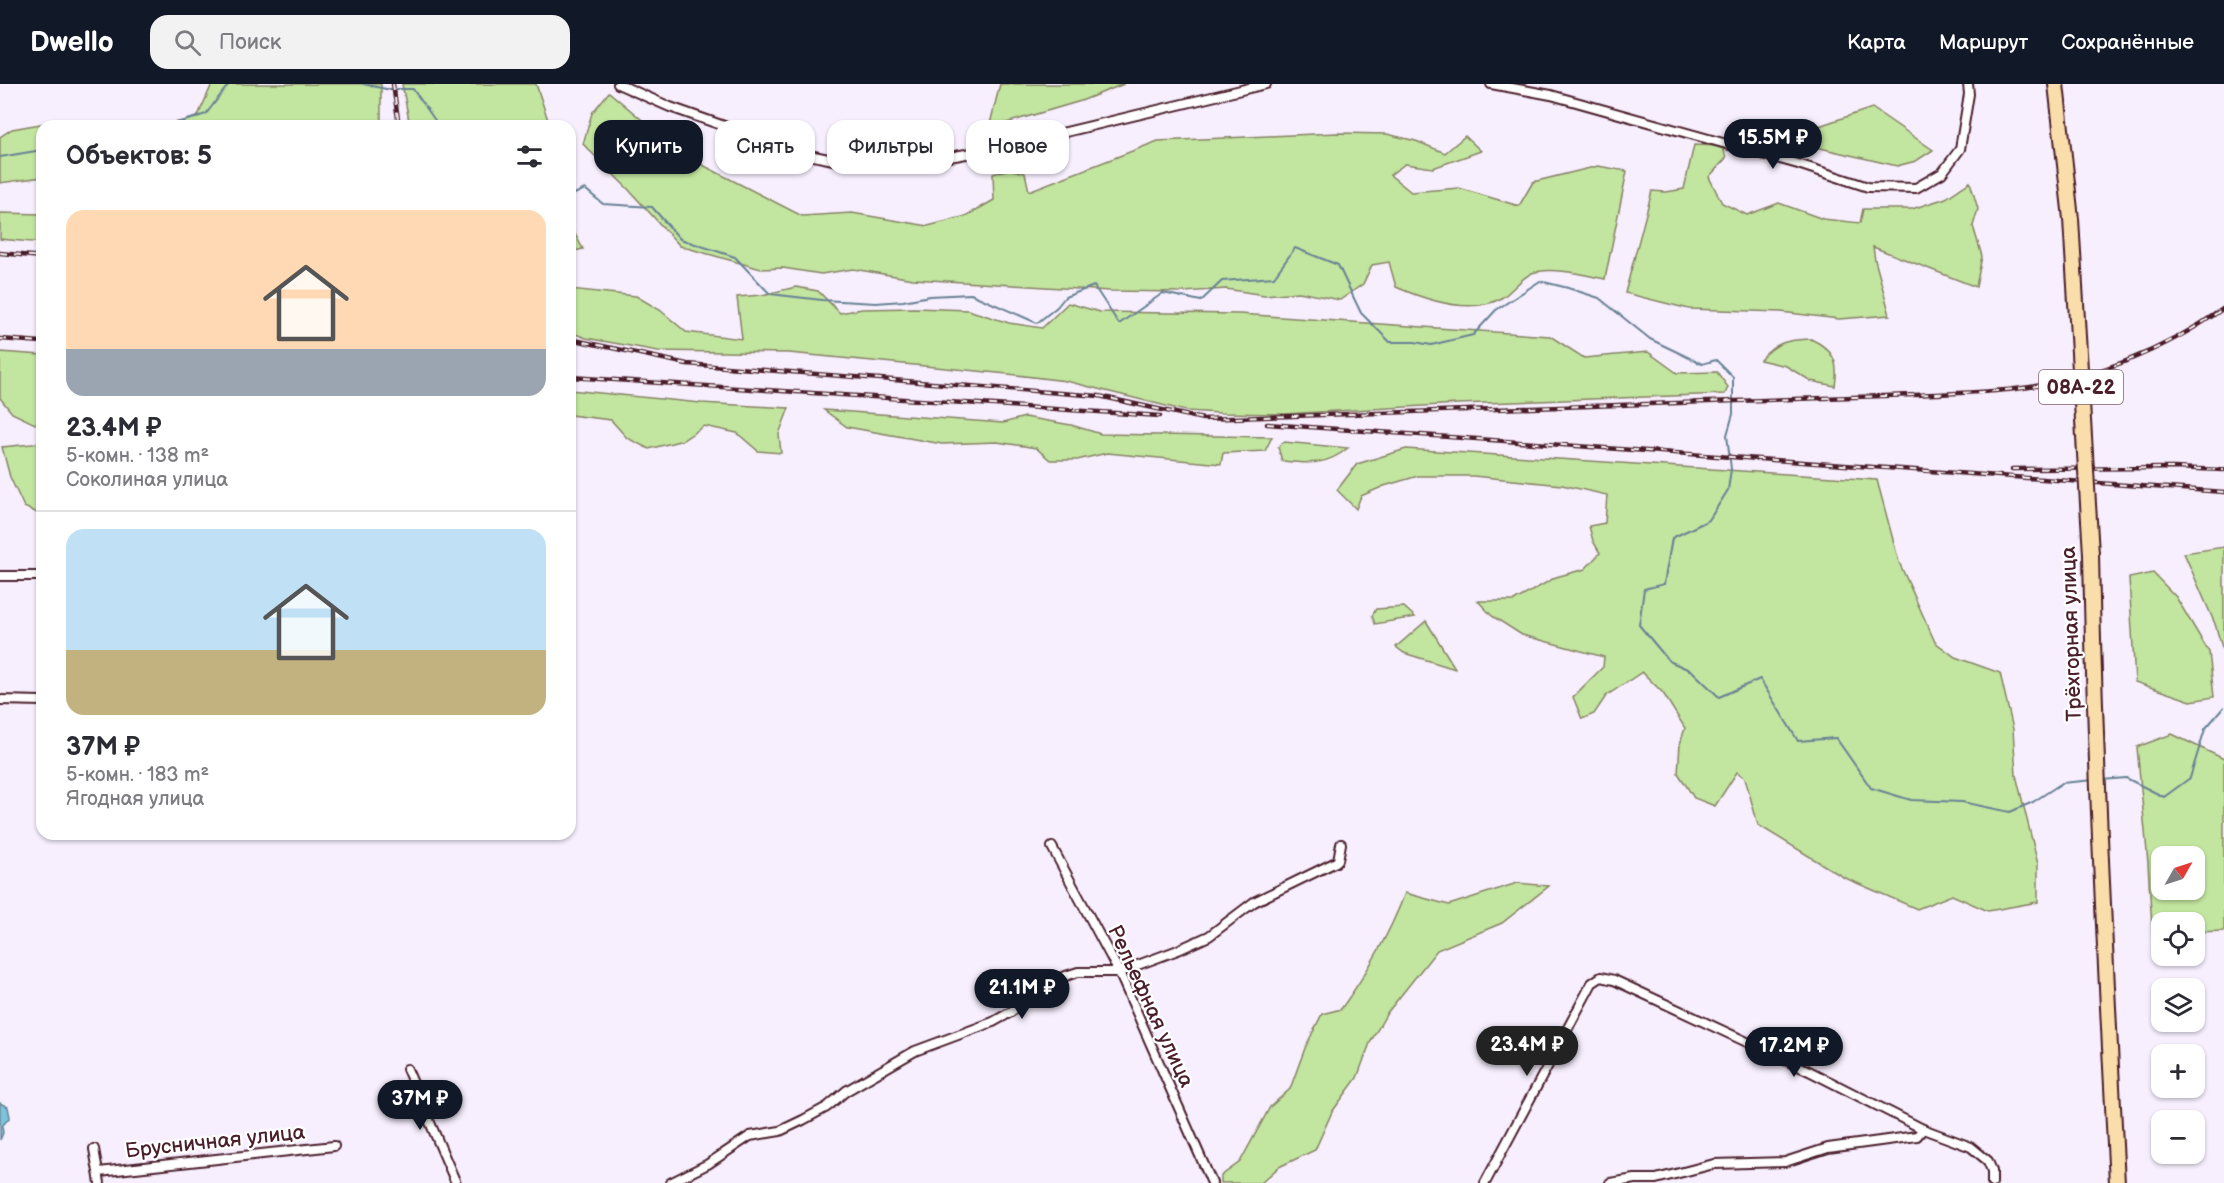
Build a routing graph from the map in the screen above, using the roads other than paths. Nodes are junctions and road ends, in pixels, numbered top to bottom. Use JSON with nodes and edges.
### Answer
{"nodes":[{"id":1,"x":618,"y":84,"type":"edge"},
{"id":2,"x":1266,"y":84,"type":"edge"},
{"id":3,"x":1491,"y":84,"type":"edge"},
{"id":4,"x":1968,"y":84,"type":"edge"},
{"id":5,"x":2056,"y":84,"type":"edge"},
{"id":6,"x":0,"y":576,"type":"edge"},
{"id":7,"x":36,"y":576,"type":"edge"},
{"id":8,"x":0,"y":700,"type":"edge"},
{"id":9,"x":36,"y":701,"type":"edge"},
{"id":10,"x":1341,"y":844,"type":"dead end"},
{"id":11,"x":1052,"y":847,"type":"dead end"},
{"id":12,"x":1119,"y":972,"type":"junction"},
{"id":13,"x":407,"y":1069,"type":"dead end"},
{"id":14,"x":1923,"y":1129,"type":"junction"},
{"id":15,"x":334,"y":1146,"type":"dead end"},
{"id":16,"x":94,"y":1149,"type":"dead end"},
{"id":17,"x":99,"y":1172,"type":"junction"},
{"id":18,"x":1656,"y":1181,"type":"edge"},
{"id":19,"x":100,"y":1183,"type":"edge"},
{"id":20,"x":456,"y":1183,"type":"edge"},
{"id":21,"x":670,"y":1183,"type":"edge"},
{"id":22,"x":1212,"y":1183,"type":"edge"},
{"id":23,"x":1485,"y":1183,"type":"edge"},
{"id":24,"x":1610,"y":1183,"type":"edge"},
{"id":25,"x":1992,"y":1183,"type":"edge"},
{"id":26,"x":2117,"y":1183,"type":"edge"}],
"edges":[{"from":1,"to":2,"type":"street"},
{"from":3,"to":4,"type":"street"},
{"from":5,"to":26,"type":"highway","name":"Трёхгорная улица","number":"08А-22","bridge":true},
{"from":6,"to":7,"type":"street"},
{"from":8,"to":9,"type":"street"},
{"from":10,"to":12,"type":"street"},
{"from":11,"to":12,"type":"street","name":"Рельефная улица"},
{"from":12,"to":21,"type":"street"},
{"from":12,"to":22,"type":"street","name":"Рельефная улица"},
{"from":13,"to":20,"type":"street"},
{"from":14,"to":18,"type":"street"},
{"from":14,"to":23,"type":"street"},
{"from":14,"to":25,"type":"street"},
{"from":15,"to":17,"type":"street","name":"Брусничная улица"},
{"from":16,"to":17,"type":"street"},
{"from":17,"to":19,"type":"street"},
{"from":18,"to":24,"type":"street"}]}
